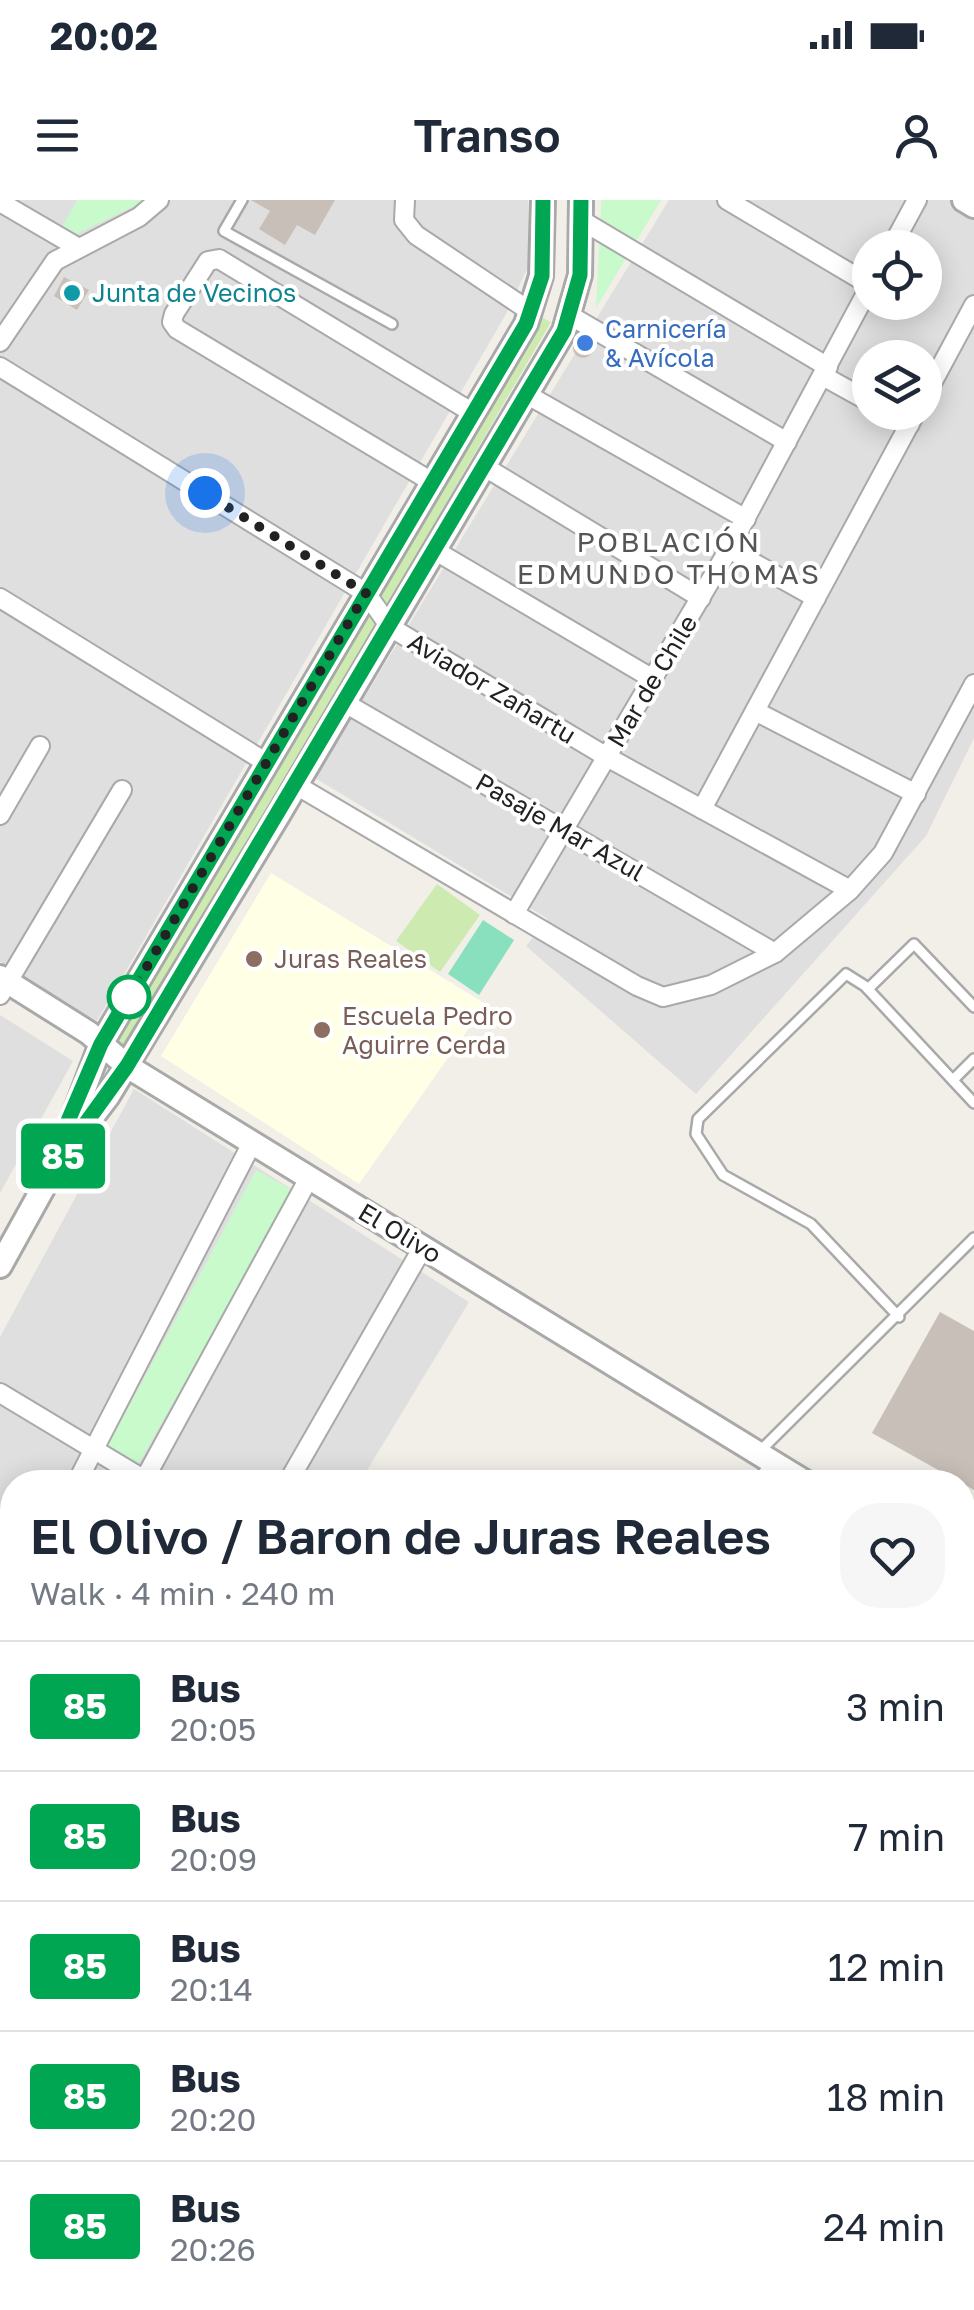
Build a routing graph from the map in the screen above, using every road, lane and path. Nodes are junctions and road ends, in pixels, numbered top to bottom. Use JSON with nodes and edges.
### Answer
{"nodes":[{"id":1,"x":159,"y":200,"type":"edge"},
{"id":2,"x":242,"y":200,"type":"edge"},
{"id":3,"x":405,"y":200,"type":"edge"},
{"id":4,"x":727,"y":200,"type":"edge"},
{"id":5,"x":917,"y":200,"type":"edge"},
{"id":6,"x":964,"y":200,"type":"edge"},
{"id":7,"x":0,"y":202,"type":"edge"},
{"id":8,"x":539,"y":202,"type":"edge"},
{"id":9,"x":974,"y":206,"type":"edge"},
{"id":10,"x":581,"y":210,"type":"edge"},
{"id":11,"x":901,"y":230,"type":"edge"},
{"id":12,"x":77,"y":247,"type":"junction"},
{"id":13,"x":852,"y":275,"type":"edge"},
{"id":14,"x":974,"y":305,"type":"edge"},
{"id":15,"x":532,"y":312,"type":"junction"},
{"id":16,"x":570,"y":316,"type":"junction"},
{"id":17,"x":852,"y":320,"type":"edge"},
{"id":18,"x":392,"y":324,"type":"dead end"},
{"id":19,"x":0,"y":342,"type":"edge"},
{"id":20,"x":942,"y":364,"type":"edge"},
{"id":21,"x":0,"y":367,"type":"edge"},
{"id":22,"x":825,"y":371,"type":"junction"},
{"id":23,"x":852,"y":390,"type":"edge"},
{"id":24,"x":526,"y":394,"type":"junction"},
{"id":25,"x":473,"y":413,"type":"junction"},
{"id":26,"x":907,"y":430,"type":"edge"},
{"id":27,"x":787,"y":442,"type":"junction"},
{"id":28,"x":483,"y":466,"type":"junction"},
{"id":29,"x":432,"y":482,"type":"junction"},
{"id":30,"x":746,"y":519,"type":"junction"},
{"id":31,"x":434,"y":550,"type":"junction"},
{"id":32,"x":729,"y":550,"type":"junction"},
{"id":33,"x":366,"y":593,"type":"junction"},
{"id":34,"x":0,"y":598,"type":"edge"},
{"id":35,"x":702,"y":598,"type":"junction"},
{"id":36,"x":816,"y":598,"type":"junction"},
{"id":37,"x":390,"y":626,"type":"junction"},
{"id":38,"x":653,"y":679,"type":"junction"},
{"id":39,"x":974,"y":684,"type":"edge"},
{"id":40,"x":345,"y":703,"type":"junction"},
{"id":41,"x":755,"y":711,"type":"junction"},
{"id":42,"x":40,"y":746,"type":"dead end"},
{"id":43,"x":607,"y":757,"type":"junction"},
{"id":44,"x":266,"y":763,"type":"junction"},
{"id":45,"x":296,"y":785,"type":"junction"},
{"id":46,"x":122,"y":790,"type":"dead end"},
{"id":47,"x":916,"y":794,"type":"junction"},
{"id":48,"x":702,"y":809,"type":"junction"},
{"id":49,"x":0,"y":814,"type":"edge"},
{"id":50,"x":564,"y":829,"type":"junction"},
{"id":51,"x":850,"y":890,"type":"junction"},
{"id":52,"x":514,"y":914,"type":"junction"},
{"id":53,"x":775,"y":953,"type":"junction"},
{"id":54,"x":3,"y":984,"type":"edge"},
{"id":55,"x":868,"y":989,"type":"junction"},
{"id":56,"x":974,"y":1007,"type":"edge"},
{"id":57,"x":101,"y":1044,"type":"junction"},
{"id":58,"x":974,"y":1059,"type":"edge"},
{"id":59,"x":127,"y":1066,"type":"junction"},
{"id":60,"x":952,"y":1080,"type":"junction"},
{"id":61,"x":974,"y":1103,"type":"edge"},
{"id":62,"x":252,"y":1143,"type":"junction"},
{"id":63,"x":57,"y":1163,"type":"junction"},
{"id":64,"x":309,"y":1178,"type":"junction"},
{"id":65,"x":974,"y":1238,"type":"edge"},
{"id":66,"x":422,"y":1247,"type":"junction"},
{"id":67,"x":0,"y":1266,"type":"edge"},
{"id":68,"x":899,"y":1317,"type":"junction"},
{"id":69,"x":0,"y":1394,"type":"edge"},
{"id":70,"x":93,"y":1450,"type":"junction"},
{"id":71,"x":768,"y":1458,"type":"junction"},
{"id":72,"x":84,"y":1470,"type":"edge"},
{"id":73,"x":127,"y":1470,"type":"edge"},
{"id":74,"x":152,"y":1470,"type":"edge"},
{"id":75,"x":295,"y":1470,"type":"edge"},
{"id":76,"x":764,"y":1470,"type":"edge"},
{"id":77,"x":787,"y":1470,"type":"edge"}],
"edges":[{"from":1,"to":12,"type":"street"},
{"from":2,"to":18,"type":"lane"},
{"from":3,"to":15,"type":"street"},
{"from":4,"to":13,"type":"street"},
{"from":5,"to":11,"type":"street"},
{"from":6,"to":9,"type":"street"},
{"from":7,"to":12,"type":"street"},
{"from":8,"to":15,"type":"street"},
{"from":10,"to":16,"type":"street"},
{"from":10,"to":22,"type":"street"},
{"from":12,"to":19,"type":"street"},
{"from":14,"to":20,"type":"street"},
{"from":15,"to":16,"type":"street"},
{"from":15,"to":25,"type":"street"},
{"from":16,"to":24,"type":"street"},
{"from":16,"to":27,"type":"street"},
{"from":17,"to":22,"type":"street","name":"Mar de Chile"},
{"from":21,"to":33,"type":"street","name":"Aviador Zañartu"},
{"from":22,"to":23,"type":"street"},
{"from":22,"to":27,"type":"street","name":"Mar de Chile"},
{"from":24,"to":28,"type":"street"},
{"from":24,"to":30,"type":"street"},
{"from":25,"to":29,"type":"street"},
{"from":25,"to":29,"type":"street"},
{"from":26,"to":36,"type":"street"},
{"from":27,"to":30,"type":"street","name":"Mar de Chile"},
{"from":28,"to":31,"type":"street"},
{"from":28,"to":35,"type":"street"},
{"from":29,"to":33,"type":"street"},
{"from":30,"to":32,"type":"street","name":"Mar de Chile"},
{"from":31,"to":37,"type":"street"},
{"from":31,"to":38,"type":"street"},
{"from":32,"to":35,"type":"street","name":"Mar de Chile"},
{"from":32,"to":36,"type":"street"},
{"from":33,"to":37,"type":"street","name":"Aviador Zañartu"},
{"from":33,"to":44,"type":"street"},
{"from":34,"to":44,"type":"street"},
{"from":35,"to":38,"type":"street","name":"Mar de Chile"},
{"from":36,"to":41,"type":"street"},
{"from":37,"to":40,"type":"street"},
{"from":37,"to":43,"type":"street","name":"Aviador Zañartu"},
{"from":38,"to":43,"type":"street","name":"Mar de Chile"},
{"from":39,"to":47,"type":"street"},
{"from":40,"to":45,"type":"street"},
{"from":40,"to":50,"type":"street","name":"Pasaje Mar Azul"},
{"from":41,"to":47,"type":"street"},
{"from":41,"to":48,"type":"street"},
{"from":42,"to":49,"type":"street"},
{"from":43,"to":48,"type":"street","name":"Aviador Zañartu"},
{"from":43,"to":50,"type":"street","name":"Mar de Chile"},
{"from":44,"to":57,"type":"street"},
{"from":45,"to":52,"type":"street"},
{"from":45,"to":59,"type":"street"},
{"from":46,"to":54,"type":"street"},
{"from":47,"to":51,"type":"street"},
{"from":48,"to":51,"type":"street","name":"Aviador Zañartu"},
{"from":50,"to":52,"type":"street","name":"Mar de Chile"},
{"from":50,"to":53,"type":"street","name":"Pasaje Mar Azul"},
{"from":51,"to":53,"type":"street"},
{"from":52,"to":53,"type":"street"},
{"from":54,"to":57,"type":"street","name":"El Olivo"},
{"from":55,"to":56,"type":"lane"},
{"from":55,"to":60,"type":"lane"},
{"from":55,"to":68,"type":"lane"},
{"from":57,"to":59,"type":"street","name":"El Olivo"},
{"from":57,"to":63,"type":"street"},
{"from":58,"to":60,"type":"lane"},
{"from":59,"to":62,"type":"street","name":"El Olivo"},
{"from":59,"to":63,"type":"street"},
{"from":60,"to":61,"type":"lane"},
{"from":62,"to":64,"type":"street","name":"El Olivo"},
{"from":62,"to":70,"type":"street"},
{"from":63,"to":67,"type":"street"},
{"from":64,"to":66,"type":"street","name":"El Olivo"},
{"from":64,"to":74,"type":"street"},
{"from":65,"to":68,"type":"lane"},
{"from":66,"to":71,"type":"street","name":"El Olivo"},
{"from":66,"to":75,"type":"street"},
{"from":68,"to":71,"type":"lane"},
{"from":69,"to":70,"type":"street"},
{"from":70,"to":72,"type":"street"},
{"from":70,"to":73,"type":"street"},
{"from":71,"to":76,"type":"street"},
{"from":71,"to":77,"type":"street","name":"El Olivo"}]}
